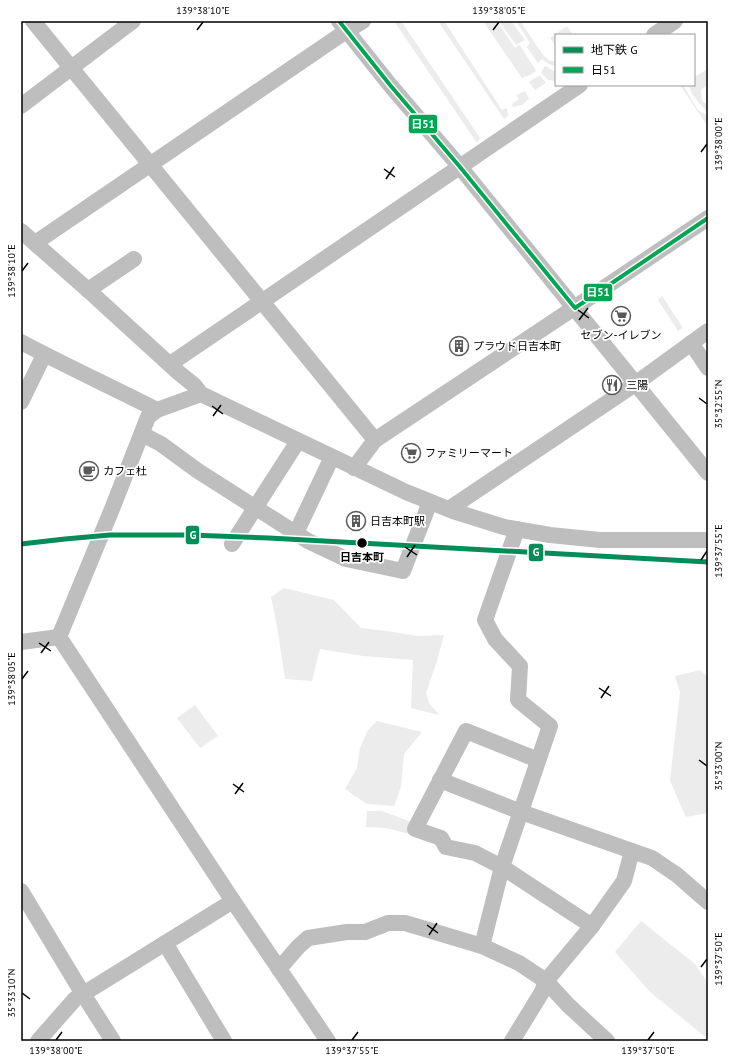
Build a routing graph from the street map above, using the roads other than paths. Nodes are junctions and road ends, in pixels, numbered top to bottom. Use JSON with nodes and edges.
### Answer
{"nodes":[{"id":1,"x":33,"y":21,"type":"edge"},
{"id":2,"x":133,"y":21,"type":"edge"},
{"id":3,"x":363,"y":21,"type":"edge"},
{"id":4,"x":675,"y":21,"type":"edge"},
{"id":5,"x":343,"y":26,"type":"edge"},
{"id":6,"x":656,"y":34,"type":"edge"},
{"id":7,"x":71,"y":68,"type":"junction"},
{"id":8,"x":579,"y":86,"type":"edge"},
{"id":9,"x":21,"y":106,"type":"edge"},
{"id":10,"x":150,"y":165,"type":"junction"},
{"id":11,"x":460,"y":167,"type":"junction"},
{"id":12,"x":708,"y":218,"type":"edge"},
{"id":13,"x":21,"y":231,"type":"edge"},
{"id":14,"x":35,"y":243,"type":"junction"},
{"id":15,"x":134,"y":259,"type":"dead end"},
{"id":16,"x":88,"y":290,"type":"junction"},
{"id":17,"x":262,"y":302,"type":"junction"},
{"id":18,"x":575,"y":308,"type":"junction"},
{"id":19,"x":708,"y":331,"type":"edge"},
{"id":20,"x":21,"y":342,"type":"edge"},
{"id":21,"x":691,"y":343,"type":"junction"},
{"id":22,"x":44,"y":355,"type":"junction"},
{"id":23,"x":170,"y":364,"type":"junction"},
{"id":24,"x":708,"y":368,"type":"edge"},
{"id":25,"x":635,"y":384,"type":"junction"},
{"id":26,"x":201,"y":394,"type":"junction"},
{"id":27,"x":21,"y":402,"type":"edge"},
{"id":28,"x":157,"y":410,"type":"junction"},
{"id":29,"x":142,"y":434,"type":"junction"},
{"id":30,"x":375,"y":440,"type":"junction"},
{"id":31,"x":298,"y":441,"type":"junction"},
{"id":32,"x":332,"y":457,"type":"junction"},
{"id":33,"x":354,"y":468,"type":"junction"},
{"id":34,"x":708,"y":473,"type":"edge"},
{"id":35,"x":430,"y":502,"type":"junction"},
{"id":36,"x":255,"y":508,"type":"junction"},
{"id":37,"x":449,"y":509,"type":"junction"},
{"id":38,"x":517,"y":529,"type":"junction"},
{"id":39,"x":296,"y":533,"type":"junction"},
{"id":40,"x":708,"y":540,"type":"edge"},
{"id":41,"x":232,"y":544,"type":"dead end"},
{"id":42,"x":59,"y":637,"type":"junction"},
{"id":43,"x":21,"y":642,"type":"edge"},
{"id":44,"x":538,"y":760,"type":"junction"},
{"id":45,"x":440,"y":780,"type":"junction"},
{"id":46,"x":521,"y":812,"type":"junction"},
{"id":47,"x":632,"y":851,"type":"junction"},
{"id":48,"x":502,"y":866,"type":"junction"},
{"id":49,"x":21,"y":891,"type":"edge"},
{"id":50,"x":232,"y":901,"type":"junction"},
{"id":51,"x":708,"y":902,"type":"edge"},
{"id":52,"x":592,"y":926,"type":"junction"},
{"id":53,"x":165,"y":943,"type":"junction"},
{"id":54,"x":482,"y":946,"type":"junction"},
{"id":55,"x":279,"y":969,"type":"junction"},
{"id":56,"x":546,"y":981,"type":"junction"},
{"id":57,"x":83,"y":994,"type":"junction"},
{"id":58,"x":103,"y":1024,"type":"junction"},
{"id":59,"x":38,"y":1041,"type":"edge"},
{"id":60,"x":107,"y":1041,"type":"edge"},
{"id":61,"x":113,"y":1041,"type":"edge"},
{"id":62,"x":224,"y":1041,"type":"edge"},
{"id":63,"x":328,"y":1041,"type":"edge"},
{"id":64,"x":512,"y":1041,"type":"edge"},
{"id":65,"x":606,"y":1041,"type":"edge"}],
"edges":[{"from":1,"to":7,"type":"street"},
{"from":2,"to":7,"type":"street"},
{"from":3,"to":5,"type":"street"},
{"from":4,"to":6,"type":"street"},
{"from":5,"to":10,"type":"street"},
{"from":5,"to":11,"type":"street"},
{"from":7,"to":9,"type":"street"},
{"from":7,"to":10,"type":"street"},
{"from":8,"to":11,"type":"street"},
{"from":10,"to":14,"type":"street"},
{"from":10,"to":17,"type":"street"},
{"from":11,"to":17,"type":"street"},
{"from":11,"to":18,"type":"street"},
{"from":12,"to":18,"type":"street"},
{"from":13,"to":14,"type":"street"},
{"from":14,"to":16,"type":"street"},
{"from":15,"to":16,"type":"street"},
{"from":16,"to":23,"type":"street"},
{"from":17,"to":23,"type":"street"},
{"from":17,"to":30,"type":"street"},
{"from":18,"to":25,"type":"street"},
{"from":18,"to":30,"type":"street"},
{"from":19,"to":21,"type":"street"},
{"from":20,"to":22,"type":"street"},
{"from":21,"to":24,"type":"street"},
{"from":21,"to":25,"type":"street"},
{"from":22,"to":27,"type":"street"},
{"from":22,"to":28,"type":"street"},
{"from":23,"to":26,"type":"street"},
{"from":25,"to":34,"type":"street"},
{"from":25,"to":37,"type":"street"},
{"from":26,"to":28,"type":"street"},
{"from":26,"to":31,"type":"street"},
{"from":28,"to":29,"type":"street"},
{"from":29,"to":36,"type":"street"},
{"from":29,"to":42,"type":"street"},
{"from":30,"to":33,"type":"street"},
{"from":31,"to":32,"type":"street"},
{"from":31,"to":36,"type":"street"},
{"from":32,"to":33,"type":"street"},
{"from":32,"to":39,"type":"street"},
{"from":33,"to":35,"type":"street"},
{"from":35,"to":37,"type":"street"},
{"from":35,"to":39,"type":"street"},
{"from":36,"to":39,"type":"street"},
{"from":36,"to":41,"type":"street"},
{"from":37,"to":38,"type":"street"},
{"from":38,"to":40,"type":"street"},
{"from":38,"to":44,"type":"street"},
{"from":42,"to":43,"type":"street"},
{"from":42,"to":50,"type":"street"},
{"from":44,"to":45,"type":"street"},
{"from":44,"to":46,"type":"street"},
{"from":45,"to":46,"type":"street"},
{"from":45,"to":48,"type":"street"},
{"from":46,"to":47,"type":"street"},
{"from":46,"to":48,"type":"street"},
{"from":47,"to":51,"type":"street"},
{"from":47,"to":52,"type":"street"},
{"from":48,"to":52,"type":"street"},
{"from":48,"to":54,"type":"street"},
{"from":49,"to":57,"type":"street"},
{"from":50,"to":53,"type":"street"},
{"from":50,"to":55,"type":"street"},
{"from":52,"to":56,"type":"street"},
{"from":53,"to":57,"type":"street"},
{"from":53,"to":62,"type":"street"},
{"from":54,"to":55,"type":"street"},
{"from":54,"to":56,"type":"street"},
{"from":55,"to":63,"type":"street"},
{"from":56,"to":64,"type":"street"},
{"from":56,"to":65,"type":"street"},
{"from":57,"to":58,"type":"street"},
{"from":57,"to":59,"type":"street"},
{"from":58,"to":60,"type":"street"},
{"from":58,"to":61,"type":"street"}]}
